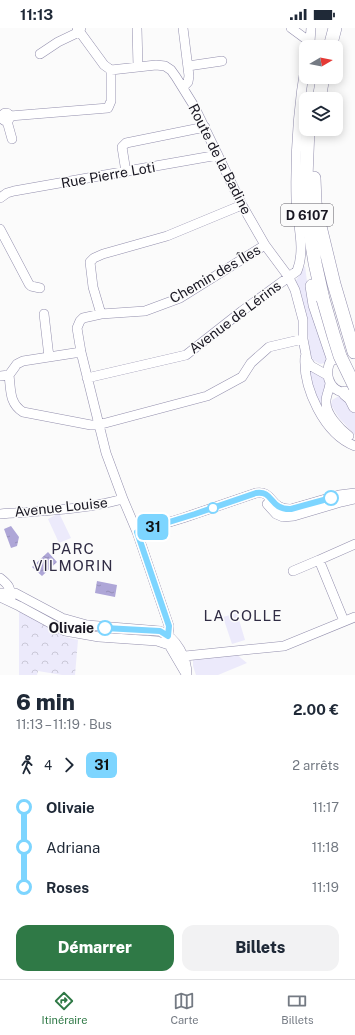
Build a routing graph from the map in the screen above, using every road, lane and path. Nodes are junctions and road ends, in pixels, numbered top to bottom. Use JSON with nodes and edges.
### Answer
{"nodes":[{"id":1,"x":137,"y":28,"type":"edge"},
{"id":2,"x":183,"y":28,"type":"edge"},
{"id":3,"x":291,"y":28,"type":"edge"},
{"id":4,"x":311,"y":28,"type":"edge"},
{"id":5,"x":326,"y":28,"type":"edge"},
{"id":6,"x":335,"y":28,"type":"edge"},
{"id":7,"x":79,"y":29,"type":"edge"},
{"id":8,"x":304,"y":40,"type":"edge"},
{"id":9,"x":310,"y":40,"type":"edge"},
{"id":10,"x":323,"y":40,"type":"edge"},
{"id":11,"x":332,"y":40,"type":"edge"},
{"id":12,"x":40,"y":54,"type":"dead end"},
{"id":13,"x":222,"y":61,"type":"dead end"},
{"id":14,"x":188,"y":66,"type":"junction"},
{"id":15,"x":138,"y":67,"type":"junction"},
{"id":16,"x":111,"y":70,"type":"junction"},
{"id":17,"x":302,"y":84,"type":"edge"},
{"id":18,"x":183,"y":87,"type":"junction"},
{"id":19,"x":205,"y":127,"type":"junction"},
{"id":20,"x":308,"y":136,"type":"edge"},
{"id":21,"x":314,"y":136,"type":"edge"},
{"id":22,"x":12,"y":139,"type":"dead end"},
{"id":23,"x":218,"y":155,"type":"junction"},
{"id":24,"x":126,"y":172,"type":"junction"},
{"id":25,"x":0,"y":198,"type":"edge"},
{"id":26,"x":310,"y":202,"type":"junction"},
{"id":27,"x":242,"y":205,"type":"junction"},
{"id":28,"x":0,"y":229,"type":"edge"},
{"id":29,"x":266,"y":245,"type":"junction"},
{"id":30,"x":288,"y":276,"type":"junction"},
{"id":31,"x":40,"y":288,"type":"dead end"},
{"id":32,"x":326,"y":298,"type":"junction"},
{"id":33,"x":44,"y":314,"type":"dead end"},
{"id":34,"x":100,"y":314,"type":"junction"},
{"id":35,"x":303,"y":339,"type":"junction"},
{"id":36,"x":305,"y":351,"type":"junction"},
{"id":37,"x":81,"y":352,"type":"junction"},
{"id":38,"x":355,"y":352,"type":"edge"},
{"id":39,"x":49,"y":357,"type":"junction"},
{"id":40,"x":329,"y":371,"type":"junction"},
{"id":41,"x":355,"y":371,"type":"edge"},
{"id":42,"x":4,"y":376,"type":"edge"},
{"id":43,"x":87,"y":378,"type":"junction"},
{"id":44,"x":348,"y":391,"type":"edge"},
{"id":45,"x":327,"y":395,"type":"junction"},
{"id":46,"x":355,"y":406,"type":"edge"},
{"id":47,"x":98,"y":425,"type":"junction"},
{"id":48,"x":355,"y":441,"type":"edge"},
{"id":49,"x":355,"y":446,"type":"edge"},
{"id":50,"x":355,"y":492,"type":"edge"},
{"id":51,"x":123,"y":499,"type":"junction"},
{"id":52,"x":340,"y":499,"type":"junction"},
{"id":53,"x":355,"y":499,"type":"edge"},
{"id":54,"x":0,"y":514,"type":"edge"},
{"id":55,"x":137,"y":532,"type":"junction"},
{"id":56,"x":355,"y":544,"type":"edge"},
{"id":57,"x":318,"y":560,"type":"junction"},
{"id":58,"x":293,"y":571,"type":"dead end"},
{"id":59,"x":0,"y":578,"type":"edge"},
{"id":60,"x":0,"y":593,"type":"edge"},
{"id":61,"x":0,"y":597,"type":"edge"},
{"id":62,"x":24,"y":597,"type":"junction"},
{"id":63,"x":13,"y":600,"type":"junction"},
{"id":64,"x":355,"y":617,"type":"edge"},
{"id":65,"x":344,"y":622,"type":"junction"},
{"id":66,"x":80,"y":624,"type":"junction"},
{"id":67,"x":79,"y":634,"type":"junction"},
{"id":68,"x":166,"y":639,"type":"junction"},
{"id":69,"x":180,"y":658,"type":"junction"},
{"id":70,"x":187,"y":675,"type":"edge"}],
"edges":[{"from":1,"to":15,"type":"street"},
{"from":2,"to":14,"type":"street"},
{"from":3,"to":8,"type":"street"},
{"from":4,"to":9,"type":"street"},
{"from":5,"to":10,"type":"highway"},
{"from":6,"to":11,"type":"highway"},
{"from":7,"to":12,"type":"street"},
{"from":7,"to":16,"type":"street"},
{"from":13,"to":14,"type":"street"},
{"from":14,"to":18,"type":"street"},
{"from":15,"to":16,"type":"street","name":"Route de la Badine"},
{"from":15,"to":18,"type":"street","name":"Route de la Badine"},
{"from":16,"to":22,"type":"street"},
{"from":17,"to":30,"type":"street","name":"Avenue de Lérins"},
{"from":18,"to":19,"type":"street","name":"Route de la Badine"},
{"from":19,"to":23,"type":"street","name":"Route de la Badine"},
{"from":19,"to":24,"type":"street"},
{"from":20,"to":26,"type":"highway","number":"D 6107"},
{"from":21,"to":26,"type":"highway","number":"D 6107"},
{"from":23,"to":24,"type":"street","name":"Rue Pierre Loti"},
{"from":23,"to":27,"type":"street","name":"Route de la Badine"},
{"from":24,"to":25,"type":"street","name":"Rue Pierre Loti"},
{"from":26,"to":32,"type":"highway","number":"D 6107"},
{"from":26,"to":38,"type":"highway"},
{"from":26,"to":40,"type":"highway"},
{"from":27,"to":29,"type":"street","name":"Route de la Badine"},
{"from":27,"to":34,"type":"street"},
{"from":28,"to":31,"type":"street"},
{"from":29,"to":30,"type":"street","name":"Route de la Badine"},
{"from":29,"to":34,"type":"street","name":"Chemin des Îles"},
{"from":30,"to":35,"type":"street","name":"Route de la Badine"},
{"from":30,"to":43,"type":"street","name":"Avenue de Lérins"},
{"from":32,"to":41,"type":"highway","number":"D 6107"},
{"from":32,"to":44,"type":"highway","number":"D 6107","bridge":true},
{"from":33,"to":39,"type":"street"},
{"from":34,"to":37,"type":"street","name":"Chemin des Îles"},
{"from":35,"to":36,"type":"street","name":"Route de la Badine"},
{"from":35,"to":47,"type":"street"},
{"from":36,"to":40,"type":"street","name":"Route de la Badine"},
{"from":36,"to":49,"type":"street","name":"Route de la Badine"},
{"from":37,"to":39,"type":"street"},
{"from":37,"to":43,"type":"street"},
{"from":38,"to":40,"type":"street","name":"Route de la Badine"},
{"from":39,"to":42,"type":"street"},
{"from":40,"to":44,"type":"street"},
{"from":40,"to":45,"type":"street"},
{"from":42,"to":47,"type":"street"},
{"from":43,"to":47,"type":"street"},
{"from":44,"to":45,"type":"street"},
{"from":44,"to":46,"type":"highway"},
{"from":45,"to":48,"type":"street"},
{"from":47,"to":51,"type":"street"},
{"from":50,"to":52,"type":"street"},
{"from":51,"to":54,"type":"street","name":"Avenue Louise"},
{"from":51,"to":55,"type":"street"},
{"from":52,"to":53,"type":"street"},
{"from":52,"to":55,"type":"street"},
{"from":55,"to":68,"type":"street"},
{"from":56,"to":57,"type":"street"},
{"from":57,"to":58,"type":"street"},
{"from":57,"to":65,"type":"street"},
{"from":59,"to":63,"type":"street"},
{"from":60,"to":63,"type":"street"},
{"from":61,"to":63,"type":"street"},
{"from":62,"to":63,"type":"street"},
{"from":62,"to":63,"type":"street"},
{"from":62,"to":66,"type":"street"},
{"from":63,"to":67,"type":"street"},
{"from":64,"to":65,"type":"street"},
{"from":65,"to":69,"type":"street"},
{"from":66,"to":67,"type":"street"},
{"from":66,"to":68,"type":"street"},
{"from":67,"to":68,"type":"street"},
{"from":68,"to":69,"type":"street"},
{"from":69,"to":70,"type":"street"}]}
